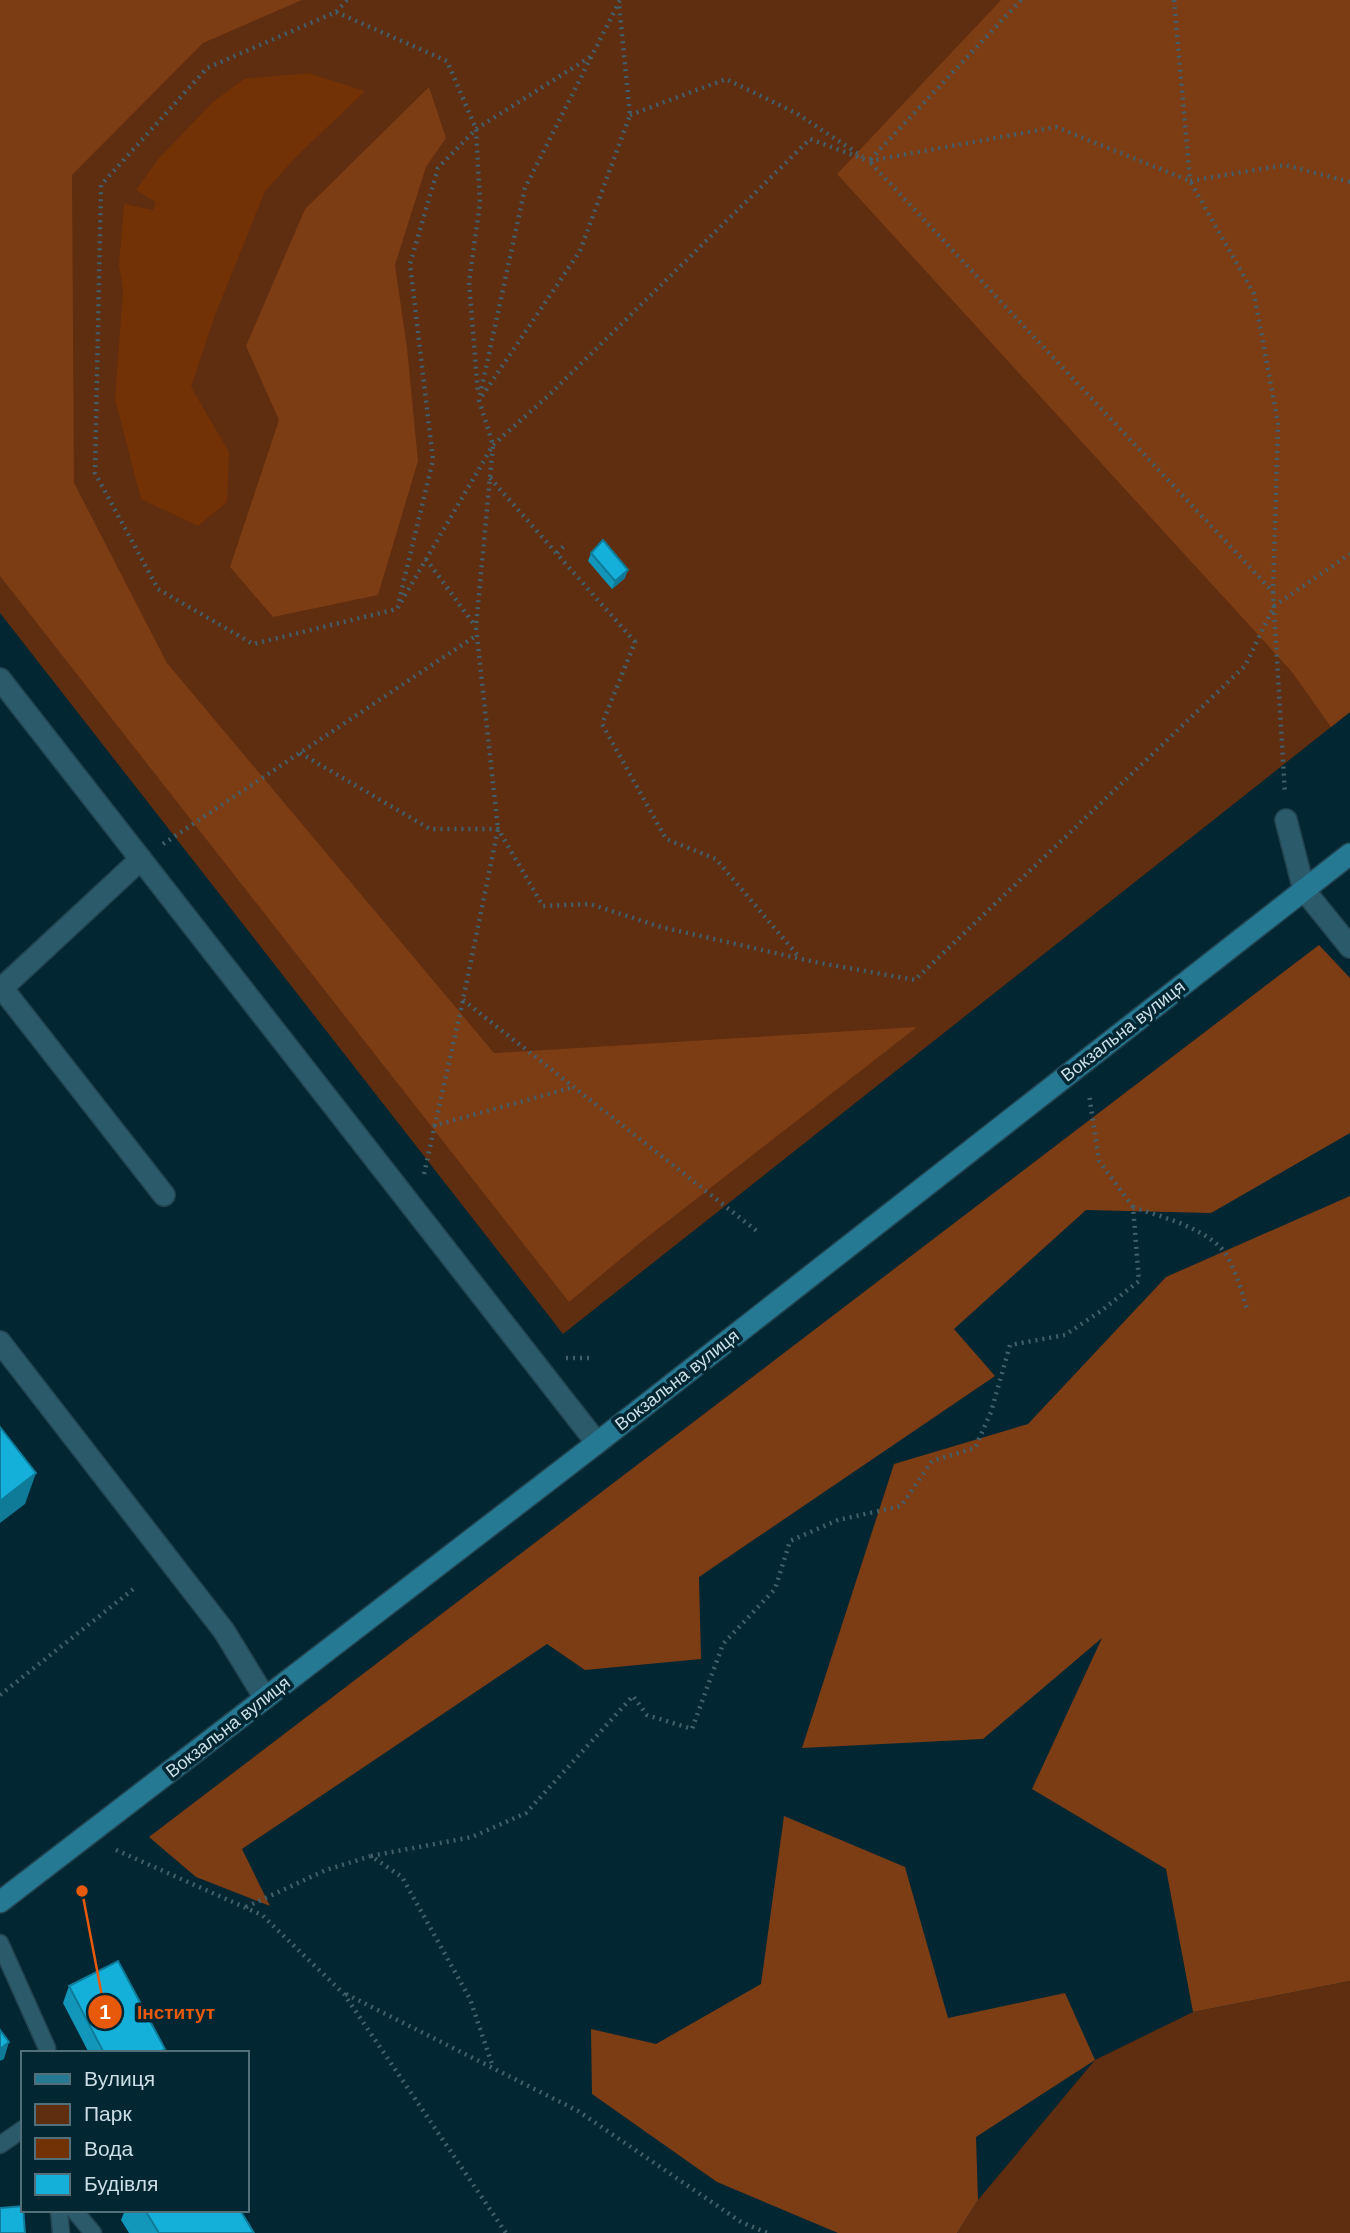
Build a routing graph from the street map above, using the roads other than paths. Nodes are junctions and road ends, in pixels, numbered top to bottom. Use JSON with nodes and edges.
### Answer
{"nodes":[{"id":1,"x":0,"y":679,"type":"edge"},
{"id":2,"x":1286,"y":820,"type":"road end"},
{"id":3,"x":1350,"y":854,"type":"edge"},
{"id":4,"x":141,"y":859,"type":"junction"},
{"id":5,"x":1304,"y":890,"type":"junction"},
{"id":6,"x":1350,"y":947,"type":"edge"},
{"id":7,"x":1,"y":989,"type":"edge"},
{"id":8,"x":164,"y":1195,"type":"dead end"},
{"id":9,"x":0,"y":1342,"type":"edge"},
{"id":10,"x":597,"y":1443,"type":"junction"},
{"id":11,"x":265,"y":1698,"type":"junction"},
{"id":12,"x":0,"y":1902,"type":"edge"},
{"id":13,"x":0,"y":1943,"type":"edge"},
{"id":14,"x":47,"y":2051,"type":"edge"},
{"id":15,"x":21,"y":2130,"type":"edge"},
{"id":16,"x":0,"y":2145,"type":"edge"},
{"id":17,"x":59,"y":2212,"type":"edge"},
{"id":18,"x":76,"y":2212,"type":"edge"},
{"id":19,"x":61,"y":2233,"type":"edge"},
{"id":20,"x":93,"y":2233,"type":"edge"}],
"edges":[{"from":1,"to":4,"type":"street"},
{"from":2,"to":5,"type":"street"},
{"from":3,"to":5,"type":"street","name":"Вокзальна вулиця"},
{"from":4,"to":7,"type":"street"},
{"from":4,"to":10,"type":"street"},
{"from":5,"to":6,"type":"street"},
{"from":5,"to":10,"type":"street","name":"Вокзальна вулиця"},
{"from":7,"to":8,"type":"street"},
{"from":9,"to":11,"type":"street"},
{"from":10,"to":11,"type":"street","name":"Вокзальна вулиця"},
{"from":11,"to":12,"type":"street","name":"Вокзальна вулиця"},
{"from":13,"to":14,"type":"lane"},
{"from":15,"to":16,"type":"lane"},
{"from":17,"to":19,"type":"lane"},
{"from":18,"to":20,"type":"lane"}]}
